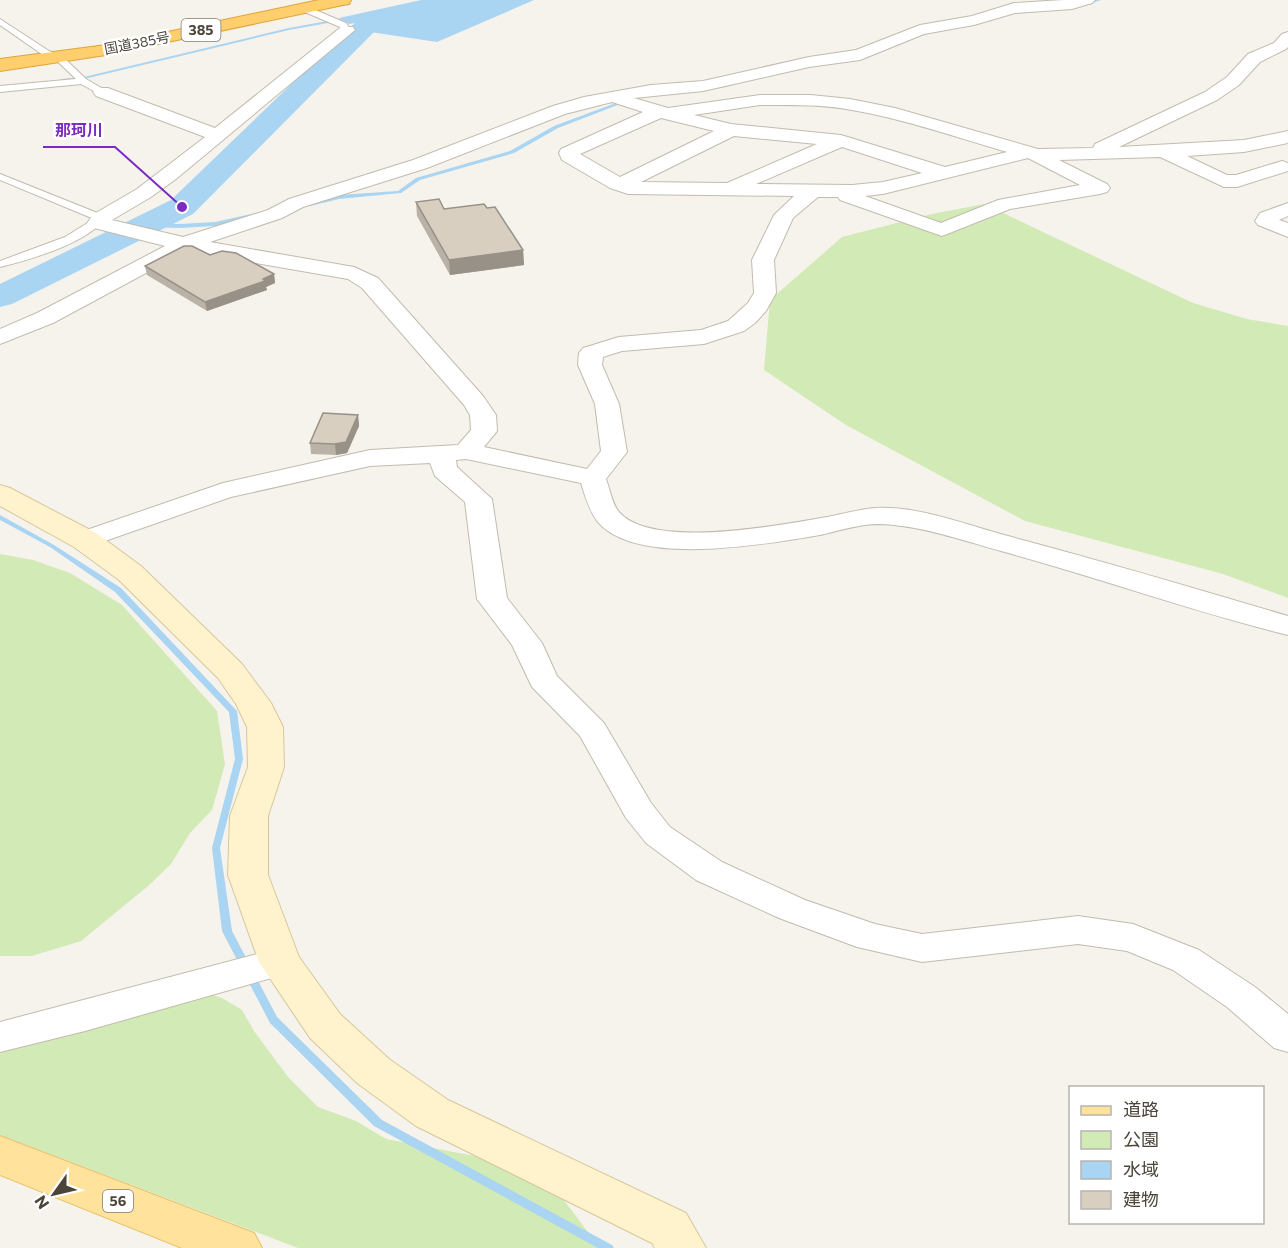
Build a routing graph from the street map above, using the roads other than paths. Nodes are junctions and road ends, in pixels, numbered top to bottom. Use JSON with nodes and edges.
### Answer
{"nodes":[{"id":1,"x":343,"y":0,"type":"edge"},
{"id":2,"x":1087,"y":0,"type":"edge"},
{"id":3,"x":303,"y":8,"type":"junction"},
{"id":4,"x":0,"y":21,"type":"edge"},
{"id":5,"x":347,"y":30,"type":"joint"},
{"id":6,"x":1288,"y":37,"type":"edge"},
{"id":7,"x":58,"y":57,"type":"junction"},
{"id":8,"x":0,"y":65,"type":"edge"},
{"id":9,"x":83,"y":81,"type":"junction"},
{"id":10,"x":0,"y":89,"type":"edge"},
{"id":11,"x":102,"y":92,"type":"joint"},
{"id":12,"x":612,"y":97,"type":"junction"},
{"id":13,"x":664,"y":113,"type":"junction"},
{"id":14,"x":731,"y":130,"type":"junction"},
{"id":15,"x":217,"y":135,"type":"junction"},
{"id":16,"x":1288,"y":137,"type":"edge"},
{"id":17,"x":841,"y":141,"type":"junction"},
{"id":18,"x":1163,"y":151,"type":"junction"},
{"id":19,"x":1029,"y":153,"type":"junction"},
{"id":20,"x":1091,"y":153,"type":"junction"},
{"id":21,"x":1285,"y":166,"type":"edge"},
{"id":22,"x":944,"y":173,"type":"junction"},
{"id":23,"x":0,"y":177,"type":"edge"},
{"id":24,"x":620,"y":185,"type":"junction"},
{"id":25,"x":728,"y":190,"type":"junction"},
{"id":26,"x":821,"y":191,"type":"junction"},
{"id":27,"x":1288,"y":209,"type":"edge"},
{"id":28,"x":101,"y":222,"type":"junction"},
{"id":29,"x":1288,"y":231,"type":"edge"},
{"id":30,"x":180,"y":244,"type":"junction"},
{"id":31,"x":0,"y":264,"type":"edge"},
{"id":32,"x":0,"y":337,"type":"edge"},
{"id":33,"x":454,"y":453,"type":"junction"},
{"id":34,"x":592,"y":478,"type":"junction"},
{"id":35,"x":0,"y":494,"type":"edge"},
{"id":36,"x":85,"y":540,"type":"junction"},
{"id":37,"x":1288,"y":626,"type":"edge"},
{"id":38,"x":280,"y":962,"type":"junction"},
{"id":39,"x":0,"y":1037,"type":"edge"},
{"id":40,"x":1288,"y":1037,"type":"edge"},
{"id":41,"x":0,"y":1155,"type":"edge"},
{"id":42,"x":237,"y":1248,"type":"edge"},
{"id":43,"x":681,"y":1248,"type":"edge"}],
"edges":[{"from":1,"to":3,"type":"highway","name":"国道385号","number":"385"},
{"from":2,"to":12,"type":"street"},
{"from":3,"to":5,"type":"lane"},
{"from":3,"to":7,"type":"highway","name":"国道385号","number":"385"},
{"from":4,"to":7,"type":"lane"},
{"from":5,"to":15,"type":"street"},
{"from":6,"to":20,"type":"street"},
{"from":7,"to":8,"type":"highway","name":"国道385号","number":"385"},
{"from":7,"to":9,"type":"lane"},
{"from":9,"to":10,"type":"lane"},
{"from":9,"to":11,"type":"lane"},
{"from":11,"to":15,"type":"street"},
{"from":12,"to":13,"type":"street"},
{"from":12,"to":30,"type":"street"},
{"from":13,"to":14,"type":"street"},
{"from":13,"to":19,"type":"street"},
{"from":13,"to":24,"type":"street"},
{"from":14,"to":17,"type":"street"},
{"from":14,"to":24,"type":"street"},
{"from":15,"to":28,"type":"street"},
{"from":16,"to":18,"type":"street"},
{"from":17,"to":22,"type":"street"},
{"from":17,"to":25,"type":"street"},
{"from":18,"to":20,"type":"street"},
{"from":18,"to":21,"type":"street"},
{"from":19,"to":20,"type":"street"},
{"from":19,"to":22,"type":"street"},
{"from":19,"to":26,"type":"street"},
{"from":22,"to":26,"type":"street"},
{"from":23,"to":28,"type":"lane"},
{"from":24,"to":25,"type":"street"},
{"from":25,"to":26,"type":"street"},
{"from":26,"to":34,"type":"street"},
{"from":27,"to":29,"type":"street"},
{"from":28,"to":30,"type":"street"},
{"from":28,"to":31,"type":"lane"},
{"from":30,"to":32,"type":"street"},
{"from":30,"to":33,"type":"street"},
{"from":33,"to":34,"type":"street"},
{"from":33,"to":36,"type":"street"},
{"from":33,"to":40,"type":"street"},
{"from":34,"to":37,"type":"street"},
{"from":35,"to":36,"type":"street"},
{"from":36,"to":38,"type":"street"},
{"from":38,"to":39,"type":"street"},
{"from":38,"to":43,"type":"street"},
{"from":41,"to":42,"type":"main road","number":"56"}]}
